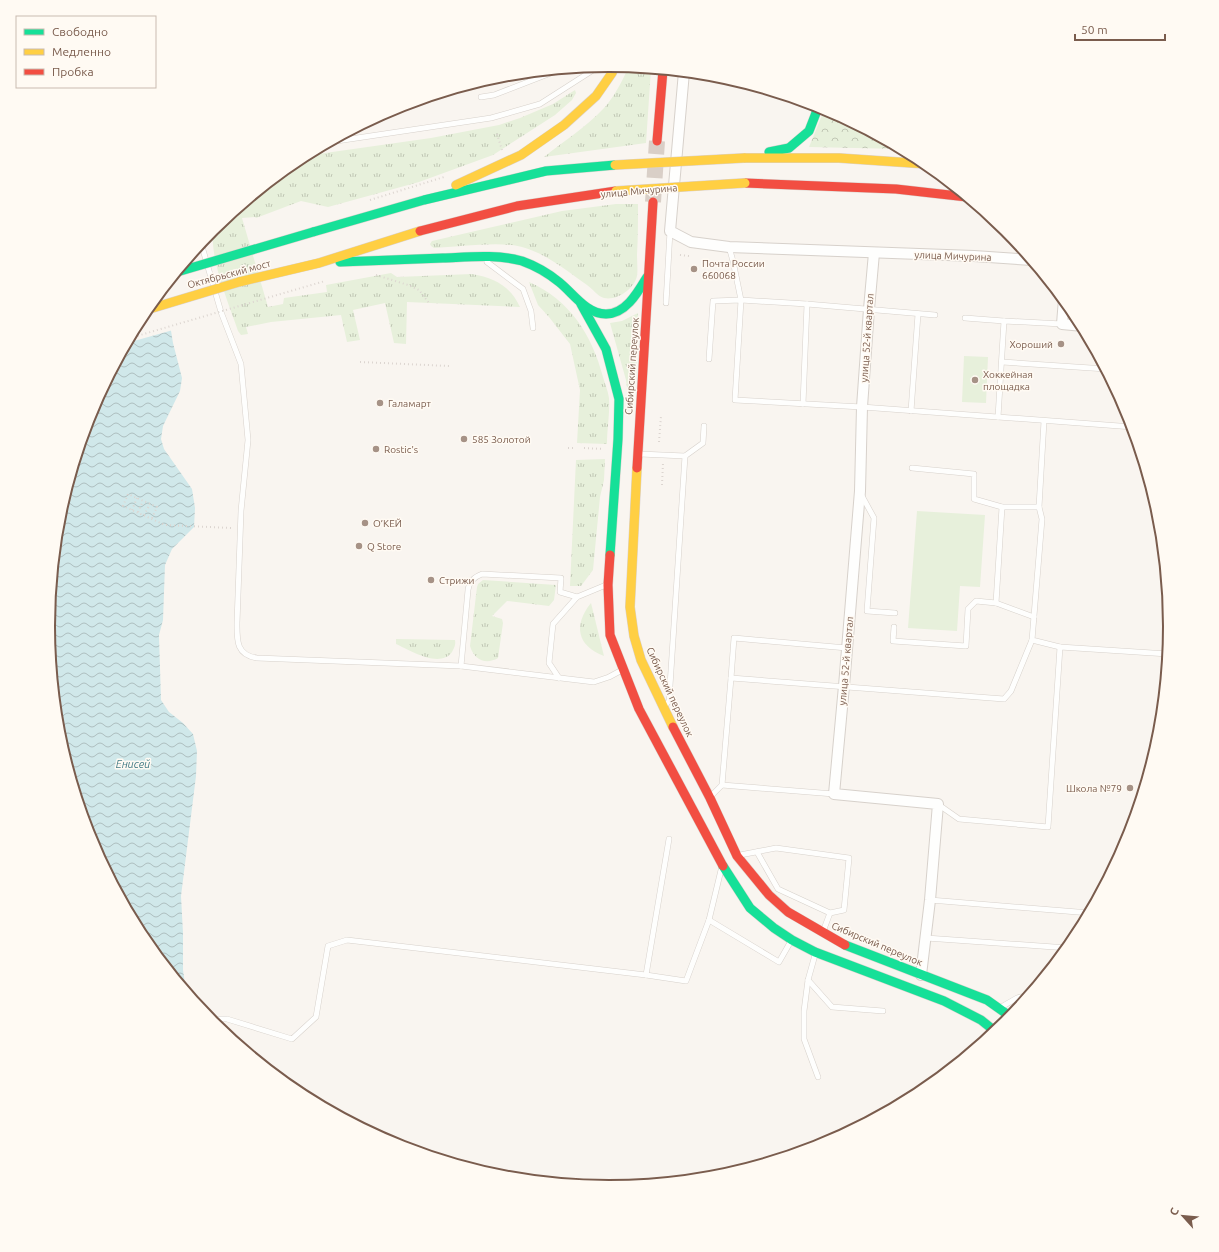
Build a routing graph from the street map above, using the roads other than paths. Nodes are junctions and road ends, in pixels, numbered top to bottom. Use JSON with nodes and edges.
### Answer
{"nodes":[{"id":1,"x":612,"y":72,"type":"edge"},
{"id":2,"x":589,"y":73,"type":"edge"},
{"id":3,"x":663,"y":74,"type":"edge"},
{"id":4,"x":542,"y":76,"type":"edge"},
{"id":5,"x":684,"y":76,"type":"edge"},
{"id":6,"x":481,"y":97,"type":"dead end"},
{"id":7,"x":816,"y":112,"type":"edge"},
{"id":8,"x":343,"y":140,"type":"edge"},
{"id":9,"x":657,"y":141,"type":"tunnel mouth"},
{"id":10,"x":744,"y":158,"type":"junction"},
{"id":11,"x":915,"y":163,"type":"edge"},
{"id":12,"x":959,"y":196,"type":"edge"},
{"id":13,"x":424,"y":200,"type":"junction"},
{"id":14,"x":653,"y":202,"type":"tunnel mouth"},
{"id":15,"x":670,"y":232,"type":"junction"},
{"id":16,"x":729,"y":247,"type":"junction"},
{"id":17,"x":203,"y":249,"type":"edge"},
{"id":18,"x":874,"y":253,"type":"junction"},
{"id":19,"x":480,"y":257,"type":"junction"},
{"id":20,"x":1026,"y":260,"type":"edge"},
{"id":21,"x":319,"y":263,"type":"junction"},
{"id":22,"x":185,"y":270,"type":"edge"},
{"id":23,"x":648,"y":275,"type":"junction"},
{"id":24,"x":741,"y":300,"type":"junction"},
{"id":25,"x":666,"y":303,"type":"dead end"},
{"id":26,"x":581,"y":304,"type":"junction"},
{"id":27,"x":807,"y":304,"type":"junction"},
{"id":28,"x":156,"y":307,"type":"edge"},
{"id":29,"x":1063,"y":308,"type":"edge"},
{"id":30,"x":868,"y":309,"type":"junction"},
{"id":31,"x":918,"y":314,"type":"junction"},
{"id":32,"x":935,"y":315,"type":"dead end"},
{"id":33,"x":965,"y":318,"type":"dead end"},
{"id":34,"x":1004,"y":321,"type":"junction"},
{"id":35,"x":1062,"y":324,"type":"junction"},
{"id":36,"x":1075,"y":325,"type":"edge"},
{"id":37,"x":533,"y":328,"type":"dead end"},
{"id":38,"x":709,"y":359,"type":"dead end"},
{"id":39,"x":1002,"y":362,"type":"junction"},
{"id":40,"x":1100,"y":369,"type":"edge"},
{"id":41,"x":803,"y":404,"type":"junction"},
{"id":42,"x":862,"y":407,"type":"junction"},
{"id":43,"x":911,"y":411,"type":"junction"},
{"id":44,"x":998,"y":417,"type":"junction"},
{"id":45,"x":1044,"y":421,"type":"junction"},
{"id":46,"x":704,"y":426,"type":"dead end"},
{"id":47,"x":1127,"y":427,"type":"edge"},
{"id":48,"x":637,"y":454,"type":"junction"},
{"id":49,"x":685,"y":456,"type":"junction"},
{"id":50,"x":912,"y":468,"type":"dead end"},
{"id":51,"x":860,"y":492,"type":"junction"},
{"id":52,"x":1002,"y":507,"type":"junction"},
{"id":53,"x":1039,"y":507,"type":"junction"},
{"id":54,"x":608,"y":585,"type":"junction"},
{"id":55,"x":577,"y":597,"type":"junction"},
{"id":56,"x":996,"y":603,"type":"junction"},
{"id":57,"x":895,"y":613,"type":"dead end"},
{"id":58,"x":1034,"y":617,"type":"junction"},
{"id":59,"x":894,"y":627,"type":"dead end"},
{"id":60,"x":1032,"y":640,"type":"junction"},
{"id":61,"x":1060,"y":647,"type":"junction"},
{"id":62,"x":847,"y":648,"type":"junction"},
{"id":63,"x":1163,"y":654,"type":"edge"},
{"id":64,"x":632,"y":665,"type":"junction"},
{"id":65,"x":461,"y":666,"type":"junction"},
{"id":66,"x":559,"y":678,"type":"junction"},
{"id":67,"x":731,"y":678,"type":"junction"},
{"id":68,"x":844,"y":686,"type":"junction"},
{"id":69,"x":663,"y":708,"type":"junction"},
{"id":70,"x":722,"y":784,"type":"junction"},
{"id":71,"x":834,"y":794,"type":"junction"},
{"id":72,"x":710,"y":798,"type":"junction"},
{"id":73,"x":938,"y":804,"type":"junction"},
{"id":74,"x":669,"y":839,"type":"dead end"},
{"id":75,"x":757,"y":852,"type":"junction"},
{"id":76,"x":738,"y":856,"type":"junction"},
{"id":77,"x":722,"y":866,"type":"junction"},
{"id":78,"x":930,"y":900,"type":"junction"},
{"id":79,"x":830,"y":913,"type":"junction"},
{"id":80,"x":1084,"y":913,"type":"edge"},
{"id":81,"x":710,"y":920,"type":"junction"},
{"id":82,"x":926,"y":938,"type":"junction"},
{"id":83,"x":792,"y":940,"type":"junction"},
{"id":84,"x":819,"y":942,"type":"junction"},
{"id":85,"x":1061,"y":948,"type":"edge"},
{"id":86,"x":646,"y":975,"type":"junction"},
{"id":87,"x":921,"y":975,"type":"junction"},
{"id":88,"x":808,"y":980,"type":"junction"},
{"id":89,"x":1022,"y":997,"type":"edge"},
{"id":90,"x":1000,"y":1008,"type":"junction"},
{"id":91,"x":883,"y":1011,"type":"dead end"},
{"id":92,"x":1006,"y":1013,"type":"edge"},
{"id":93,"x":218,"y":1019,"type":"edge"},
{"id":94,"x":991,"y":1028,"type":"edge"},
{"id":95,"x":818,"y":1077,"type":"dead end"}],
"edges":[{"from":1,"to":13,"type":"main road"},
{"from":2,"to":8,"type":"lane"},
{"from":3,"to":9,"type":"main road"},
{"from":4,"to":6,"type":"lane"},
{"from":5,"to":15,"type":"street"},
{"from":7,"to":10,"type":"main road"},
{"from":10,"to":11,"type":"main road"},
{"from":10,"to":13,"type":"main road","bridge":true},
{"from":12,"to":21,"type":"main road","name":"улица Мичурина","bridge":true},
{"from":13,"to":22,"type":"main road","name":"Октябрьский мост","bridge":true},
{"from":14,"to":23,"type":"main road","name":"Сибирский переулок"},
{"from":15,"to":16,"type":"street","name":"улица Мичурина"},
{"from":15,"to":25,"type":"lane"},
{"from":16,"to":18,"type":"street","name":"улица Мичурина"},
{"from":16,"to":24,"type":"lane"},
{"from":17,"to":65,"type":"lane"},
{"from":18,"to":20,"type":"street","name":"улица Мичурина"},
{"from":18,"to":30,"type":"street","name":"улица 52-й квартал"},
{"from":19,"to":21,"type":"main road"},
{"from":19,"to":26,"type":"main road"},
{"from":19,"to":37,"type":"lane"},
{"from":21,"to":28,"type":"main road","name":"Октябрьский мост","bridge":true},
{"from":23,"to":26,"type":"main road"},
{"from":23,"to":48,"type":"main road","name":"Сибирский переулок"},
{"from":24,"to":27,"type":"lane"},
{"from":24,"to":38,"type":"lane"},
{"from":24,"to":41,"type":"lane"},
{"from":26,"to":54,"type":"main road","name":"Сибирский переулок"},
{"from":27,"to":30,"type":"lane"},
{"from":27,"to":41,"type":"lane"},
{"from":29,"to":35,"type":"street"},
{"from":30,"to":31,"type":"lane"},
{"from":30,"to":42,"type":"street","name":"улица 52-й квартал"},
{"from":31,"to":32,"type":"lane"},
{"from":31,"to":43,"type":"lane"},
{"from":33,"to":34,"type":"lane"},
{"from":34,"to":35,"type":"lane"},
{"from":34,"to":39,"type":"lane"},
{"from":35,"to":36,"type":"street"},
{"from":39,"to":40,"type":"lane"},
{"from":39,"to":44,"type":"lane"},
{"from":41,"to":42,"type":"lane"},
{"from":42,"to":43,"type":"lane"},
{"from":42,"to":51,"type":"street","name":"улица 52-й квартал"},
{"from":43,"to":44,"type":"lane"},
{"from":44,"to":45,"type":"lane"},
{"from":45,"to":47,"type":"lane"},
{"from":45,"to":53,"type":"lane"},
{"from":46,"to":49,"type":"lane"},
{"from":48,"to":49,"type":"lane"},
{"from":48,"to":64,"type":"main road","name":"Сибирский переулок"},
{"from":49,"to":69,"type":"lane"},
{"from":50,"to":52,"type":"lane"},
{"from":51,"to":57,"type":"lane"},
{"from":51,"to":62,"type":"street","name":"улица 52-й квартал"},
{"from":52,"to":53,"type":"lane"},
{"from":52,"to":56,"type":"lane"},
{"from":53,"to":58,"type":"lane"},
{"from":54,"to":55,"type":"lane"},
{"from":54,"to":64,"type":"main road","name":"Сибирский переулок"},
{"from":55,"to":65,"type":"lane"},
{"from":55,"to":66,"type":"lane"},
{"from":56,"to":58,"type":"lane"},
{"from":56,"to":59,"type":"lane"},
{"from":58,"to":60,"type":"lane"},
{"from":60,"to":61,"type":"lane"},
{"from":60,"to":68,"type":"lane"},
{"from":61,"to":63,"type":"lane"},
{"from":61,"to":73,"type":"lane"},
{"from":62,"to":67,"type":"lane"},
{"from":62,"to":68,"type":"street","name":"улица 52-й квартал"},
{"from":64,"to":66,"type":"lane"},
{"from":64,"to":69,"type":"main road","name":"Сибирский переулок"},
{"from":64,"to":77,"type":"main road","name":"Сибирский переулок"},
{"from":65,"to":66,"type":"lane"},
{"from":67,"to":68,"type":"lane"},
{"from":67,"to":70,"type":"lane"},
{"from":68,"to":71,"type":"street","name":"улица 52-й квартал"},
{"from":69,"to":72,"type":"main road","name":"Сибирский переулок"},
{"from":70,"to":71,"type":"lane"},
{"from":70,"to":72,"type":"lane"},
{"from":71,"to":73,"type":"street"},
{"from":72,"to":76,"type":"main road","name":"Сибирский переулок"},
{"from":73,"to":78,"type":"street"},
{"from":74,"to":86,"type":"lane"},
{"from":75,"to":76,"type":"lane"},
{"from":75,"to":79,"type":"lane"},
{"from":75,"to":79,"type":"lane"},
{"from":76,"to":77,"type":"main road"},
{"from":76,"to":84,"type":"main road","name":"Сибирский переулок"},
{"from":77,"to":81,"type":"lane"},
{"from":77,"to":83,"type":"main road","name":"Сибирский переулок"},
{"from":78,"to":80,"type":"lane"},
{"from":78,"to":82,"type":"street"},
{"from":79,"to":84,"type":"lane"},
{"from":81,"to":83,"type":"lane"},
{"from":81,"to":86,"type":"lane"},
{"from":82,"to":85,"type":"lane"},
{"from":82,"to":87,"type":"street"},
{"from":83,"to":84,"type":"main road","name":"Сибирский переулок"},
{"from":84,"to":87,"type":"main road","name":"Сибирский переулок"},
{"from":84,"to":88,"type":"lane"},
{"from":84,"to":94,"type":"main road","name":"Сибирский переулок"},
{"from":86,"to":93,"type":"lane"},
{"from":87,"to":90,"type":"main road","name":"Сибирский переулок"},
{"from":88,"to":91,"type":"lane"},
{"from":88,"to":95,"type":"lane"},
{"from":89,"to":90,"type":"lane"},
{"from":90,"to":92,"type":"main road","name":"Сибирский переулок"}]}
